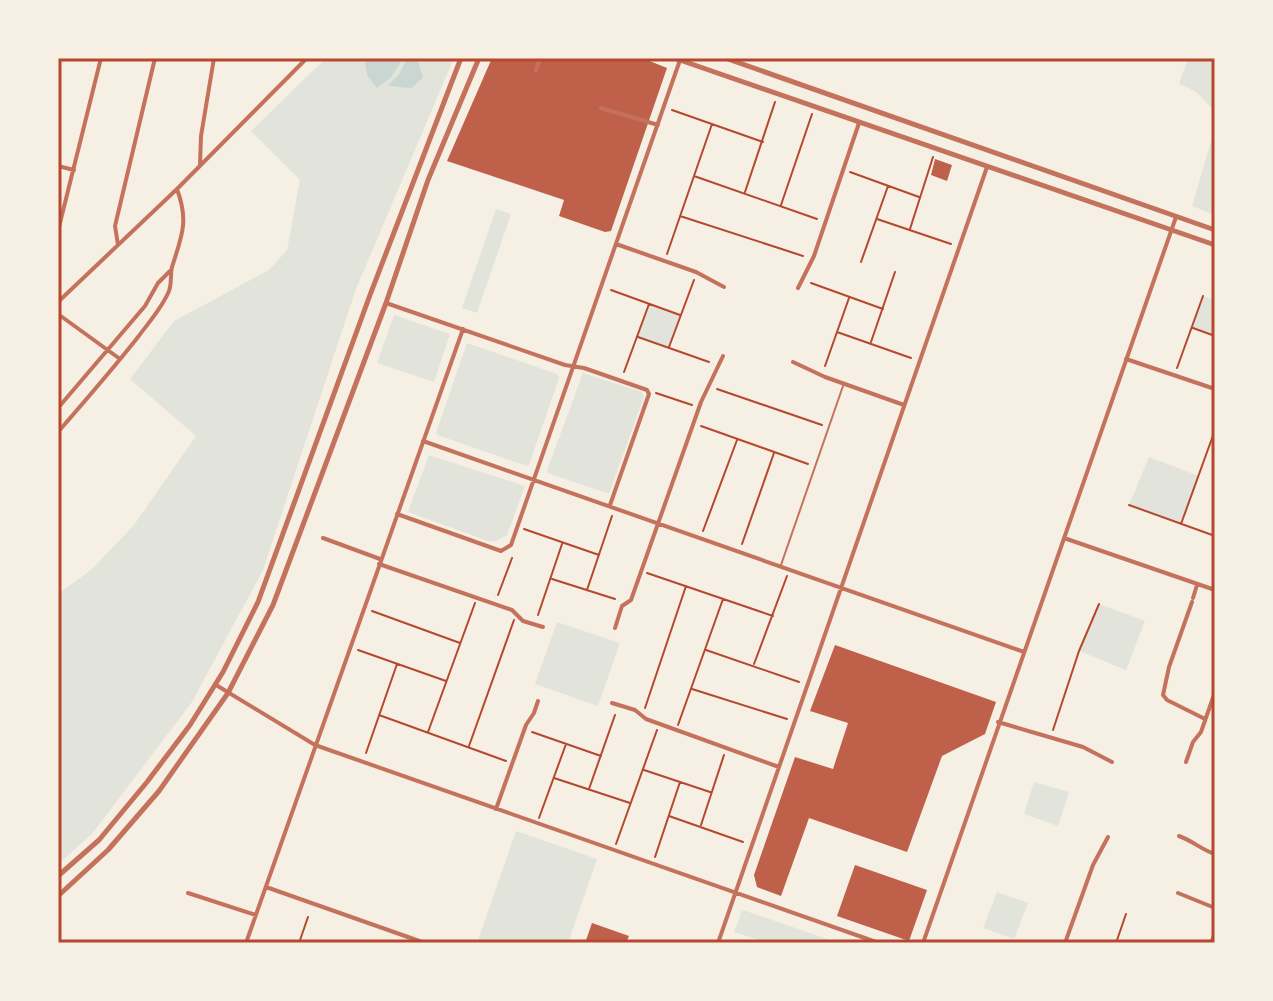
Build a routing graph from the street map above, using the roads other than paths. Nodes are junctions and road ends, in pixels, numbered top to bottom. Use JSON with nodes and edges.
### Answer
{"nodes":[{"id":1,"x":101,"y":58,"type":"edge"},
{"id":2,"x":155,"y":58,"type":"edge"},
{"id":3,"x":214,"y":58,"type":"edge"},
{"id":4,"x":307,"y":58,"type":"edge"},
{"id":5,"x":461,"y":58,"type":"edge"},
{"id":6,"x":479,"y":58,"type":"edge"},
{"id":7,"x":540,"y":58,"type":"edge"},
{"id":8,"x":725,"y":58,"type":"edge"},
{"id":9,"x":678,"y":59,"type":"edge"},
{"id":10,"x":536,"y":70,"type":"dead end"},
{"id":11,"x":601,"y":108,"type":"dead end"},
{"id":12,"x":859,"y":123,"type":"junction"},
{"id":13,"x":658,"y":125,"type":"junction"},
{"id":14,"x":200,"y":165,"type":"junction"},
{"id":15,"x":58,"y":166,"type":"edge"},
{"id":16,"x":987,"y":167,"type":"junction"},
{"id":17,"x":74,"y":170,"type":"junction"},
{"id":18,"x":177,"y":189,"type":"junction"},
{"id":19,"x":1176,"y":217,"type":"junction"},
{"id":20,"x":1171,"y":230,"type":"junction"},
{"id":21,"x":1215,"y":230,"type":"edge"},
{"id":22,"x":58,"y":231,"type":"edge"},
{"id":23,"x":616,"y":244,"type":"junction"},
{"id":24,"x":118,"y":245,"type":"junction"},
{"id":25,"x":1215,"y":245,"type":"edge"},
{"id":26,"x":171,"y":269,"type":"junction"},
{"id":27,"x":724,"y":287,"type":"dead end"},
{"id":28,"x":798,"y":288,"type":"dead end"},
{"id":29,"x":58,"y":302,"type":"edge"},
{"id":30,"x":386,"y":303,"type":"junction"},
{"id":31,"x":58,"y":314,"type":"edge"},
{"id":32,"x":463,"y":329,"type":"junction"},
{"id":33,"x":108,"y":349,"type":"junction"},
{"id":34,"x":723,"y":356,"type":"dead end"},
{"id":35,"x":120,"y":359,"type":"junction"},
{"id":36,"x":1126,"y":359,"type":"junction"},
{"id":37,"x":793,"y":362,"type":"dead end"},
{"id":38,"x":574,"y":366,"type":"junction"},
{"id":39,"x":844,"y":384,"type":"junction"},
{"id":40,"x":1215,"y":389,"type":"edge"},
{"id":41,"x":904,"y":405,"type":"junction"},
{"id":42,"x":58,"y":408,"type":"edge"},
{"id":43,"x":58,"y":432,"type":"edge"},
{"id":44,"x":423,"y":441,"type":"junction"},
{"id":45,"x":535,"y":480,"type":"junction"},
{"id":46,"x":610,"y":506,"type":"junction"},
{"id":47,"x":397,"y":514,"type":"junction"},
{"id":48,"x":658,"y":524,"type":"junction"},
{"id":49,"x":323,"y":538,"type":"dead end"},
{"id":50,"x":1064,"y":538,"type":"junction"},
{"id":51,"x":380,"y":561,"type":"junction"},
{"id":52,"x":780,"y":566,"type":"junction"},
{"id":53,"x":1198,"y":584,"type":"junction"},
{"id":54,"x":841,"y":587,"type":"junction"},
{"id":55,"x":1215,"y":590,"type":"edge"},
{"id":56,"x":543,"y":627,"type":"dead end"},
{"id":57,"x":615,"y":628,"type":"dead end"},
{"id":58,"x":1024,"y":652,"type":"junction"},
{"id":59,"x":216,"y":685,"type":"junction"},
{"id":60,"x":1215,"y":692,"type":"edge"},
{"id":61,"x":228,"y":693,"type":"junction"},
{"id":62,"x":538,"y":701,"type":"dead end"},
{"id":63,"x":612,"y":703,"type":"dead end"},
{"id":64,"x":1205,"y":719,"type":"junction"},
{"id":65,"x":998,"y":722,"type":"junction"},
{"id":66,"x":315,"y":745,"type":"junction"},
{"id":67,"x":1112,"y":762,"type":"dead end"},
{"id":68,"x":1186,"y":762,"type":"dead end"},
{"id":69,"x":779,"y":767,"type":"junction"},
{"id":70,"x":496,"y":809,"type":"junction"},
{"id":71,"x":1179,"y":836,"type":"dead end"},
{"id":72,"x":1108,"y":837,"type":"dead end"},
{"id":73,"x":1215,"y":854,"type":"edge"},
{"id":74,"x":58,"y":876,"type":"edge"},
{"id":75,"x":266,"y":887,"type":"junction"},
{"id":76,"x":188,"y":893,"type":"dead end"},
{"id":77,"x":1178,"y":893,"type":"dead end"},
{"id":78,"x":735,"y":894,"type":"junction"},
{"id":79,"x":58,"y":896,"type":"edge"},
{"id":80,"x":1215,"y":908,"type":"edge"},
{"id":81,"x":256,"y":915,"type":"junction"},
{"id":82,"x":1215,"y":933,"type":"edge"},
{"id":83,"x":246,"y":943,"type":"edge"},
{"id":84,"x":425,"y":943,"type":"edge"},
{"id":85,"x":718,"y":943,"type":"edge"},
{"id":86,"x":879,"y":943,"type":"edge"},
{"id":87,"x":923,"y":943,"type":"edge"},
{"id":88,"x":1065,"y":943,"type":"edge"},
{"id":89,"x":1211,"y":943,"type":"edge"}],
"edges":[{"from":1,"to":17,"type":"street"},
{"from":2,"to":24,"type":"street"},
{"from":3,"to":14,"type":"street"},
{"from":4,"to":14,"type":"street"},
{"from":5,"to":59,"type":"street"},
{"from":6,"to":30,"type":"street"},
{"from":7,"to":10,"type":"street"},
{"from":8,"to":19,"type":"street"},
{"from":9,"to":12,"type":"street"},
{"from":9,"to":13,"type":"street"},
{"from":11,"to":13,"type":"street"},
{"from":12,"to":16,"type":"street"},
{"from":12,"to":28,"type":"street"},
{"from":13,"to":23,"type":"street"},
{"from":14,"to":18,"type":"street"},
{"from":15,"to":17,"type":"street"},
{"from":16,"to":20,"type":"street"},
{"from":16,"to":41,"type":"street"},
{"from":17,"to":22,"type":"street"},
{"from":18,"to":24,"type":"street"},
{"from":18,"to":26,"type":"street"},
{"from":19,"to":20,"type":"street"},
{"from":19,"to":21,"type":"street"},
{"from":20,"to":25,"type":"street"},
{"from":20,"to":36,"type":"street"},
{"from":23,"to":27,"type":"street"},
{"from":23,"to":38,"type":"street"},
{"from":24,"to":29,"type":"street"},
{"from":26,"to":33,"type":"street"},
{"from":26,"to":35,"type":"street"},
{"from":30,"to":32,"type":"street"},
{"from":30,"to":61,"type":"street"},
{"from":31,"to":33,"type":"street"},
{"from":32,"to":38,"type":"street"},
{"from":32,"to":44,"type":"street"},
{"from":33,"to":35,"type":"street"},
{"from":33,"to":42,"type":"street"},
{"from":34,"to":48,"type":"street"},
{"from":35,"to":43,"type":"street"},
{"from":36,"to":40,"type":"street"},
{"from":36,"to":50,"type":"street"},
{"from":37,"to":39,"type":"street"},
{"from":38,"to":45,"type":"street"},
{"from":38,"to":46,"type":"street"},
{"from":39,"to":41,"type":"street"},
{"from":39,"to":52,"type":"lane"},
{"from":41,"to":54,"type":"street"},
{"from":44,"to":45,"type":"street"},
{"from":44,"to":47,"type":"street"},
{"from":45,"to":46,"type":"street"},
{"from":45,"to":47,"type":"street"},
{"from":46,"to":48,"type":"street"},
{"from":47,"to":51,"type":"street"},
{"from":48,"to":52,"type":"street"},
{"from":48,"to":57,"type":"street"},
{"from":49,"to":51,"type":"street"},
{"from":50,"to":53,"type":"street"},
{"from":50,"to":58,"type":"street"},
{"from":51,"to":56,"type":"street"},
{"from":51,"to":66,"type":"street"},
{"from":52,"to":54,"type":"street"},
{"from":53,"to":55,"type":"street"},
{"from":53,"to":64,"type":"street"},
{"from":54,"to":58,"type":"street"},
{"from":54,"to":69,"type":"street"},
{"from":58,"to":65,"type":"street"},
{"from":59,"to":61,"type":"street"},
{"from":59,"to":74,"type":"street"},
{"from":60,"to":64,"type":"street"},
{"from":61,"to":66,"type":"street"},
{"from":61,"to":79,"type":"street"},
{"from":62,"to":70,"type":"street"},
{"from":63,"to":69,"type":"street"},
{"from":64,"to":68,"type":"street"},
{"from":65,"to":67,"type":"street"},
{"from":65,"to":87,"type":"street"},
{"from":66,"to":70,"type":"street"},
{"from":66,"to":75,"type":"street"},
{"from":69,"to":78,"type":"street"},
{"from":70,"to":78,"type":"street"},
{"from":71,"to":73,"type":"street"},
{"from":72,"to":88,"type":"street"},
{"from":75,"to":81,"type":"street"},
{"from":75,"to":84,"type":"street"},
{"from":76,"to":81,"type":"street"},
{"from":77,"to":80,"type":"street"},
{"from":78,"to":85,"type":"street"},
{"from":78,"to":86,"type":"street"},
{"from":81,"to":83,"type":"street"},
{"from":82,"to":89,"type":"street"}]}
